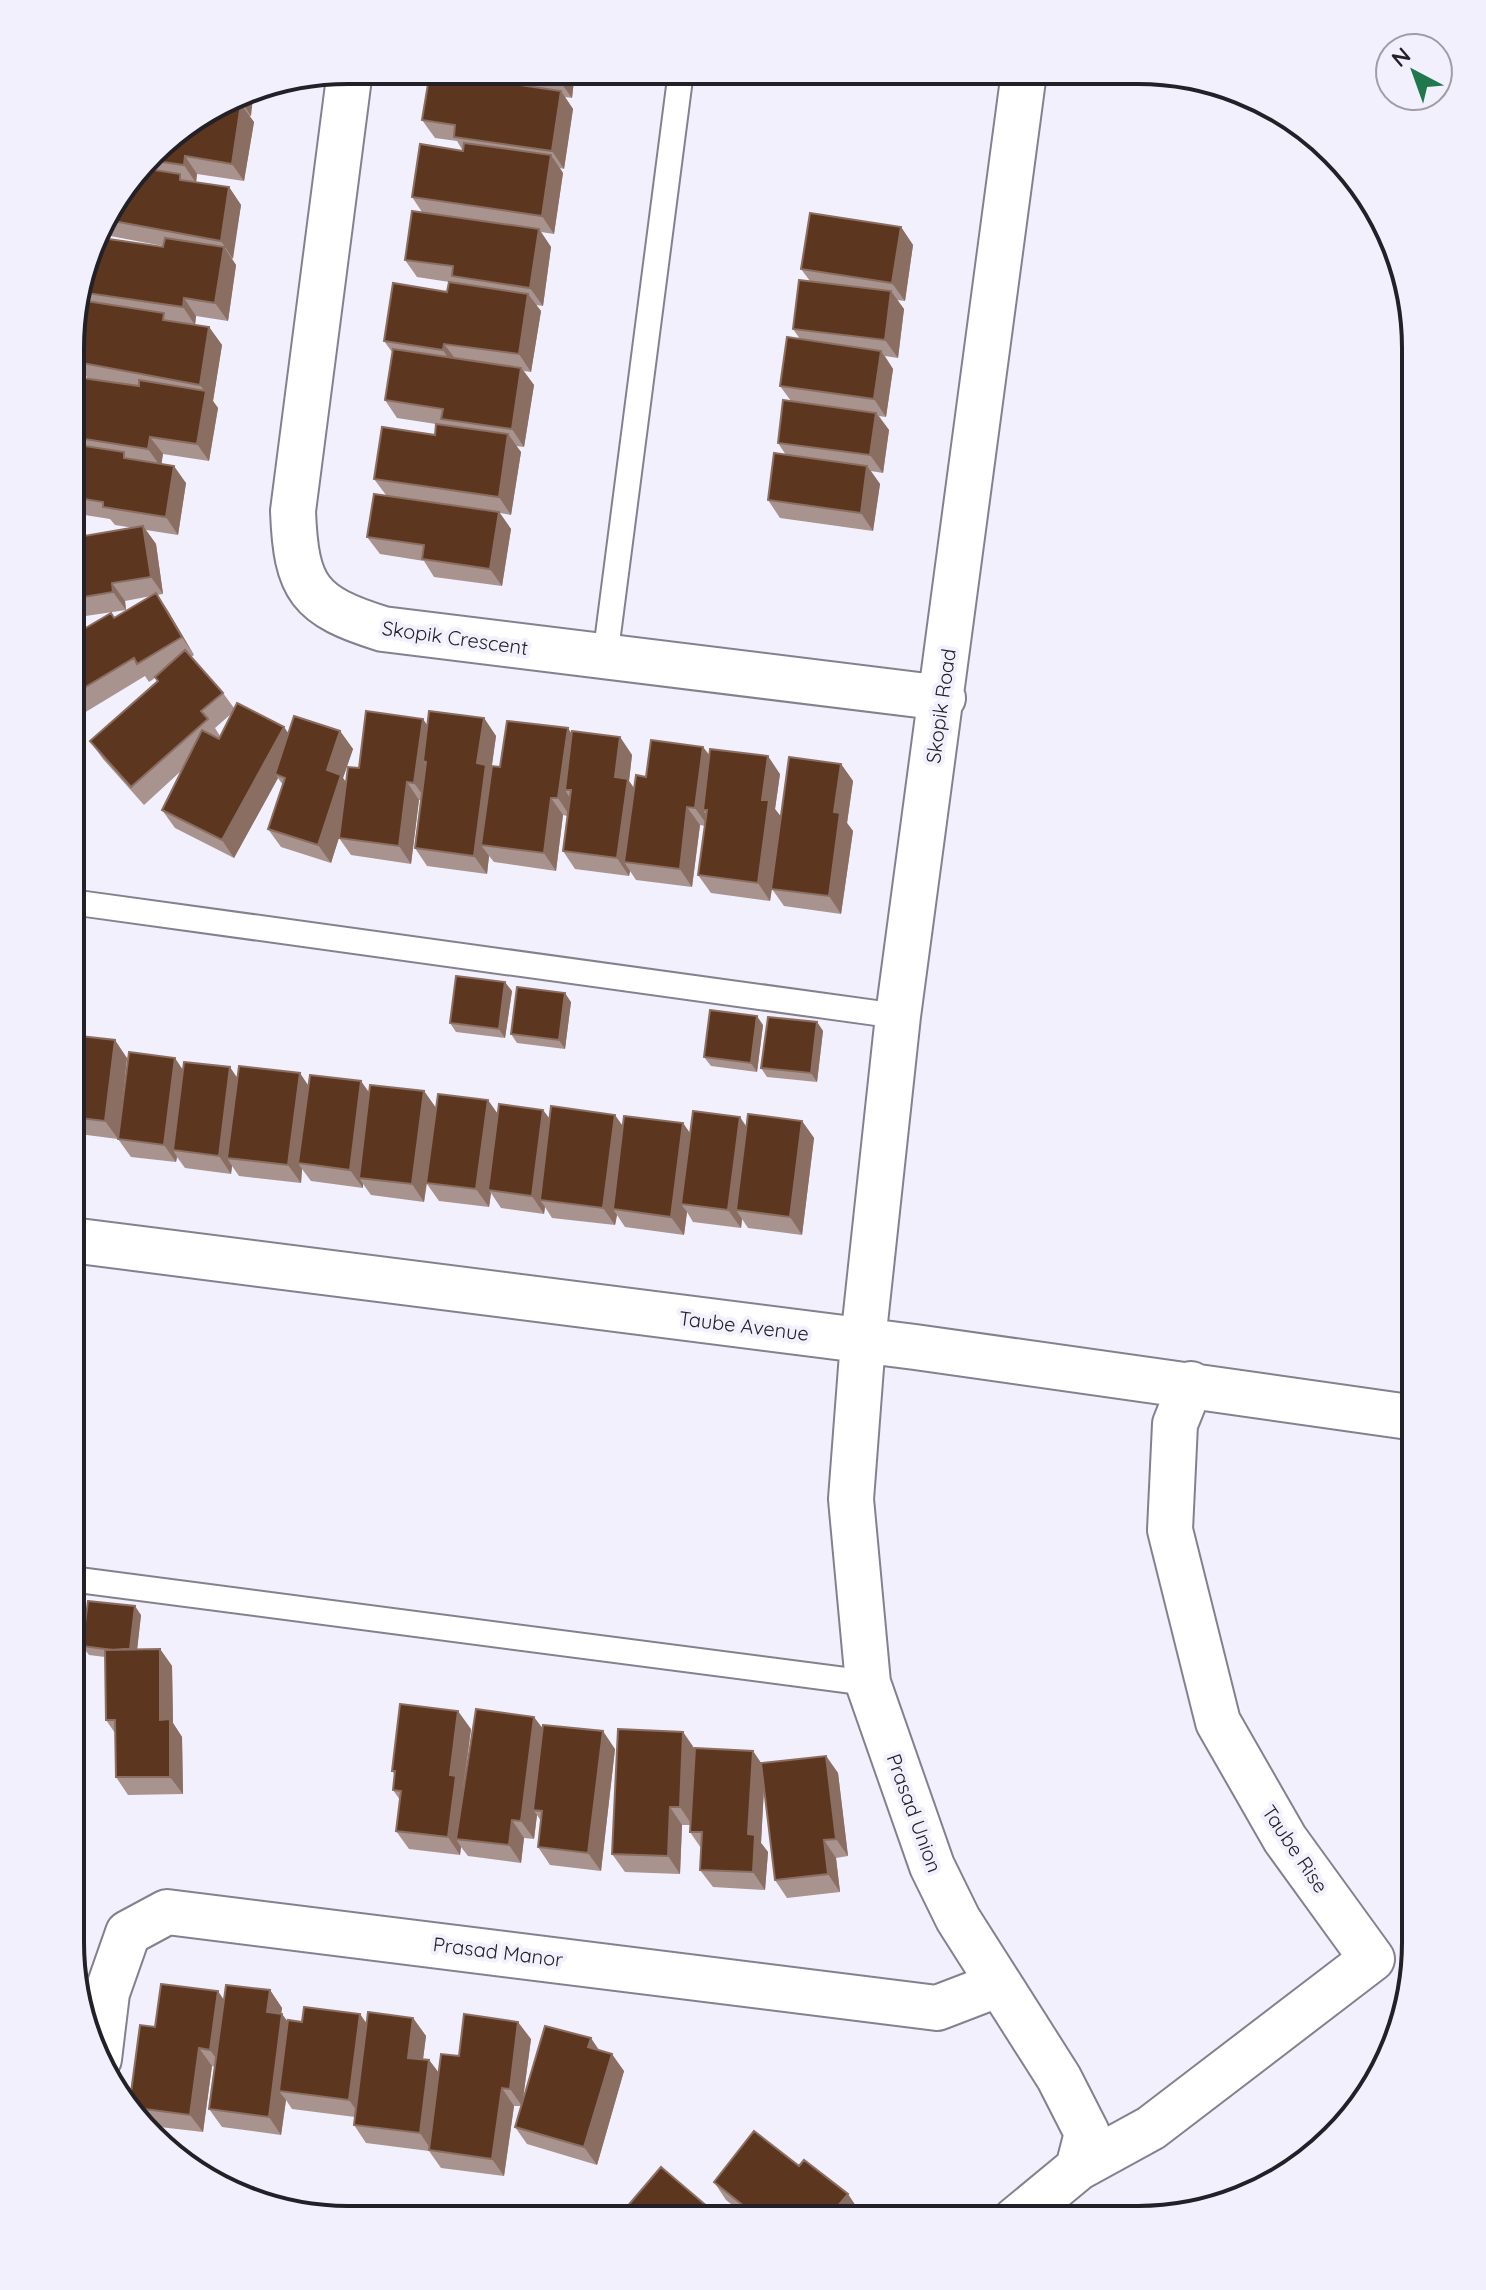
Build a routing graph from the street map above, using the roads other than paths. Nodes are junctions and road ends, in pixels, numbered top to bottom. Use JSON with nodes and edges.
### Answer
{"nodes":[{"id":1,"x":348,"y":84,"type":"edge"},
{"id":2,"x":679,"y":84,"type":"edge"},
{"id":3,"x":1022,"y":84,"type":"edge"},
{"id":4,"x":605,"y":658,"type":"junction"},
{"id":5,"x":943,"y":698,"type":"junction"},
{"id":6,"x":84,"y":904,"type":"edge"},
{"id":7,"x":898,"y":1016,"type":"junction"},
{"id":8,"x":84,"y":1242,"type":"edge"},
{"id":9,"x":863,"y":1341,"type":"junction"},
{"id":10,"x":1191,"y":1384,"type":"junction"},
{"id":11,"x":1401,"y":1416,"type":"edge"},
{"id":12,"x":84,"y":1581,"type":"edge"},
{"id":13,"x":868,"y":1683,"type":"junction"},
{"id":14,"x":997,"y":1985,"type":"junction"},
{"id":15,"x":102,"y":2036,"type":"edge"},
{"id":16,"x":1078,"y":2168,"type":"junction"},
{"id":17,"x":1032,"y":2206,"type":"edge"}],
"edges":[{"from":1,"to":4,"type":"street","name":"Skopik Crescent"},
{"from":2,"to":4,"type":"lane"},
{"from":3,"to":5,"type":"street","name":"Skopik Road"},
{"from":4,"to":5,"type":"street","name":"Skopik Crescent"},
{"from":5,"to":7,"type":"street","name":"Skopik Road"},
{"from":6,"to":7,"type":"lane"},
{"from":7,"to":9,"type":"street","name":"Skopik Road"},
{"from":8,"to":9,"type":"street","name":"Taube Avenue"},
{"from":9,"to":10,"type":"street","name":"Taube Avenue"},
{"from":9,"to":13,"type":"street","name":"Prasad Union"},
{"from":10,"to":11,"type":"street","name":"Taube Avenue"},
{"from":10,"to":16,"type":"street","name":"Taube Rise"},
{"from":12,"to":13,"type":"lane"},
{"from":13,"to":14,"type":"street","name":"Prasad Union"},
{"from":14,"to":15,"type":"street","name":"Prasad Manor"},
{"from":14,"to":16,"type":"street","name":"Prasad Union"},
{"from":16,"to":17,"type":"street"}]}
